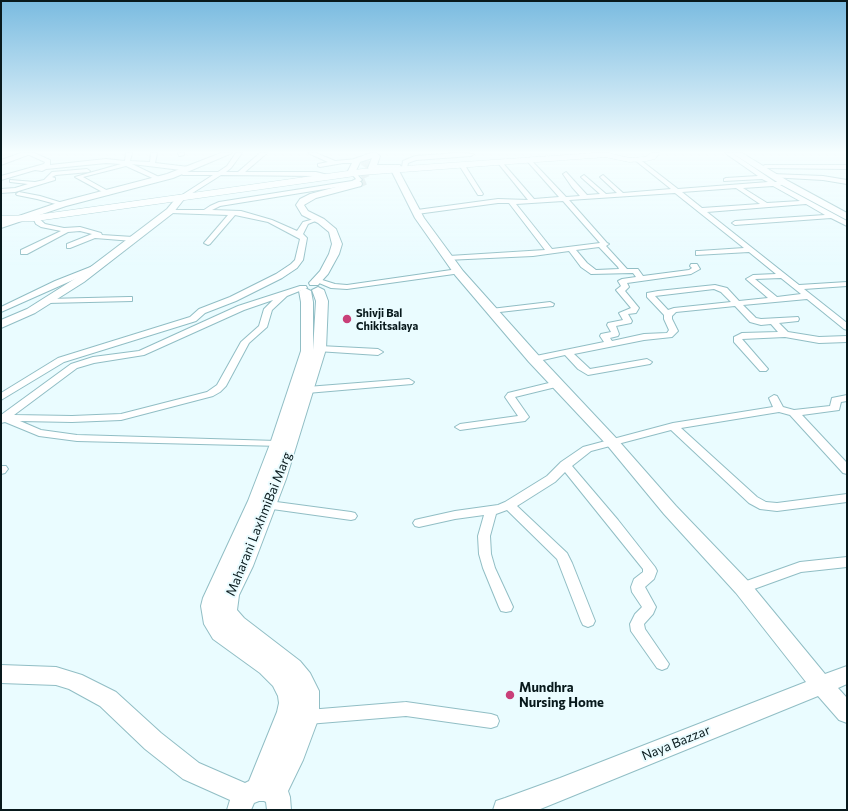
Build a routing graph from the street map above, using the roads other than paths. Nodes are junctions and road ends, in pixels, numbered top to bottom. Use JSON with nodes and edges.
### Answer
{"nodes":[{"id":1,"x":104,"y":191,"type":"edge"},
{"id":2,"x":116,"y":191,"type":"edge"},
{"id":3,"x":192,"y":191,"type":"edge"},
{"id":4,"x":225,"y":191,"type":"edge"},
{"id":5,"x":266,"y":191,"type":"edge"},
{"id":6,"x":303,"y":191,"type":"edge"},
{"id":7,"x":331,"y":191,"type":"edge"},
{"id":8,"x":408,"y":191,"type":"edge"},
{"id":9,"x":478,"y":191,"type":"edge"},
{"id":10,"x":524,"y":191,"type":"edge"},
{"id":11,"x":557,"y":191,"type":"edge"},
{"id":12,"x":579,"y":191,"type":"edge"},
{"id":13,"x":599,"y":191,"type":"edge"},
{"id":14,"x":618,"y":191,"type":"edge"},
{"id":15,"x":679,"y":191,"type":"joint"},
{"id":16,"x":744,"y":191,"type":"edge"},
{"id":17,"x":790,"y":191,"type":"edge"},
{"id":18,"x":801,"y":191,"type":"edge"},
{"id":19,"x":805,"y":191,"type":"edge"},
{"id":20,"x":108,"y":193,"type":"junction"},
{"id":21,"x":19,"y":194,"type":"dead end"},
{"id":22,"x":480,"y":194,"type":"dead end"},
{"id":23,"x":622,"y":195,"type":"junction"},
{"id":24,"x":270,"y":196,"type":"junction"},
{"id":25,"x":605,"y":196,"type":"junction"},
{"id":26,"x":181,"y":198,"type":"junction"},
{"id":27,"x":586,"y":198,"type":"junction"},
{"id":28,"x":565,"y":199,"type":"junction"},
{"id":29,"x":817,"y":200,"type":"junction"},
{"id":30,"x":532,"y":201,"type":"junction"},
{"id":31,"x":808,"y":202,"type":"junction"},
{"id":32,"x":512,"y":203,"type":"junction"},
{"id":33,"x":63,"y":204,"type":"junction"},
{"id":34,"x":780,"y":204,"type":"junction"},
{"id":35,"x":766,"y":205,"type":"junction"},
{"id":36,"x":702,"y":210,"type":"junction"},
{"id":37,"x":170,"y":211,"type":"junction"},
{"id":38,"x":206,"y":212,"type":"junction"},
{"id":39,"x":417,"y":212,"type":"junction"},
{"id":40,"x":847,"y":212,"type":"edge"},
{"id":41,"x":233,"y":213,"type":"junction"},
{"id":42,"x":758,"y":216,"type":"dead end"},
{"id":43,"x":833,"y":216,"type":"junction"},
{"id":44,"x":36,"y":218,"type":"junction"},
{"id":45,"x":847,"y":218,"type":"edge"},
{"id":46,"x":1,"y":219,"type":"edge"},
{"id":47,"x":316,"y":219,"type":"junction"},
{"id":48,"x":13,"y":220,"type":"junction"},
{"id":49,"x":735,"y":223,"type":"dead end"},
{"id":50,"x":847,"y":224,"type":"edge"},
{"id":51,"x":1,"y":225,"type":"edge"},
{"id":52,"x":64,"y":230,"type":"junction"},
{"id":53,"x":299,"y":234,"type":"junction"},
{"id":54,"x":93,"y":236,"type":"junction"},
{"id":55,"x":133,"y":239,"type":"junction"},
{"id":56,"x":208,"y":243,"type":"dead end"},
{"id":57,"x":70,"y":246,"type":"dead end"},
{"id":58,"x":602,"y":246,"type":"junction"},
{"id":59,"x":570,"y":249,"type":"junction"},
{"id":60,"x":752,"y":250,"type":"junction"},
{"id":61,"x":24,"y":252,"type":"dead end"},
{"id":62,"x":550,"y":252,"type":"junction"},
{"id":63,"x":699,"y":253,"type":"dead end"},
{"id":64,"x":449,"y":258,"type":"junction"},
{"id":65,"x":694,"y":266,"type":"dead end"},
{"id":66,"x":96,"y":268,"type":"junction"},
{"id":67,"x":622,"y":270,"type":"junction"},
{"id":68,"x":458,"y":271,"type":"junction"},
{"id":69,"x":784,"y":276,"type":"junction"},
{"id":70,"x":642,"y":279,"type":"junction"},
{"id":71,"x":847,"y":284,"type":"edge"},
{"id":72,"x":311,"y":286,"type":"junction"},
{"id":73,"x":799,"y":287,"type":"junction"},
{"id":74,"x":283,"y":296,"type":"junction"},
{"id":75,"x":810,"y":296,"type":"junction"},
{"id":76,"x":129,"y":299,"type":"dead end"},
{"id":77,"x":774,"y":299,"type":"junction"},
{"id":78,"x":47,"y":301,"type":"junction"},
{"id":79,"x":1,"y":303,"type":"edge"},
{"id":80,"x":736,"y":303,"type":"junction"},
{"id":81,"x":550,"y":304,"type":"dead end"},
{"id":82,"x":11,"y":306,"type":"junction"},
{"id":83,"x":1,"y":310,"type":"edge"},
{"id":84,"x":491,"y":311,"type":"junction"},
{"id":85,"x":668,"y":315,"type":"junction"},
{"id":86,"x":795,"y":319,"type":"dead end"},
{"id":87,"x":773,"y":321,"type":"junction"},
{"id":88,"x":1,"y":324,"type":"edge"},
{"id":89,"x":847,"y":327,"type":"edge"},
{"id":90,"x":785,"y":334,"type":"junction"},
{"id":91,"x":847,"y":340,"type":"edge"},
{"id":92,"x":610,"y":344,"type":"junction"},
{"id":93,"x":320,"y":349,"type":"junction"},
{"id":94,"x":378,"y":352,"type":"dead end"},
{"id":95,"x":567,"y":352,"type":"junction"},
{"id":96,"x":534,"y":359,"type":"junction"},
{"id":97,"x":647,"y":362,"type":"dead end"},
{"id":98,"x":763,"y":369,"type":"dead end"},
{"id":99,"x":409,"y":382,"type":"dead end"},
{"id":100,"x":557,"y":384,"type":"junction"},
{"id":101,"x":307,"y":390,"type":"junction"},
{"id":102,"x":1,"y":397,"type":"edge"},
{"id":103,"x":774,"y":398,"type":"dead end"},
{"id":104,"x":847,"y":398,"type":"edge"},
{"id":105,"x":779,"y":409,"type":"junction"},
{"id":106,"x":794,"y":414,"type":"junction"},
{"id":107,"x":1,"y":419,"type":"edge"},
{"id":108,"x":673,"y":426,"type":"junction"},
{"id":109,"x":460,"y":427,"type":"dead end"},
{"id":110,"x":612,"y":442,"type":"junction"},
{"id":111,"x":277,"y":444,"type":"junction"},
{"id":112,"x":565,"y":466,"type":"junction"},
{"id":113,"x":847,"y":470,"type":"edge"},
{"id":114,"x":847,"y":498,"type":"edge"},
{"id":115,"x":269,"y":505,"type":"junction"},
{"id":116,"x":509,"y":505,"type":"junction"},
{"id":117,"x":491,"y":511,"type":"junction"},
{"id":118,"x":351,"y":516,"type":"dead end"},
{"id":119,"x":419,"y":523,"type":"dead end"},
{"id":120,"x":847,"y":562,"type":"edge"},
{"id":121,"x":743,"y":588,"type":"junction"},
{"id":122,"x":506,"y":607,"type":"dead end"},
{"id":123,"x":588,"y":621,"type":"dead end"},
{"id":124,"x":662,"y":664,"type":"dead end"},
{"id":125,"x":1,"y":674,"type":"edge"},
{"id":126,"x":847,"y":675,"type":"edge"},
{"id":127,"x":821,"y":685,"type":"junction"},
{"id":128,"x":847,"y":713,"type":"edge"},
{"id":129,"x":308,"y":717,"type":"junction"},
{"id":130,"x":491,"y":721,"type":"dead end"},
{"id":131,"x":259,"y":800,"type":"edge"},
{"id":132,"x":505,"y":810,"type":"edge"}],
"edges":[{"from":1,"to":20,"type":"street"},
{"from":2,"to":20,"type":"street"},
{"from":3,"to":26,"type":"street"},
{"from":4,"to":26,"type":"main road"},
{"from":5,"to":24,"type":"street"},
{"from":6,"to":24,"type":"street"},
{"from":7,"to":47,"type":"street"},
{"from":8,"to":39,"type":"street"},
{"from":9,"to":22,"type":"street"},
{"from":10,"to":30,"type":"street"},
{"from":11,"to":28,"type":"street"},
{"from":12,"to":27,"type":"street"},
{"from":13,"to":25,"type":"street"},
{"from":14,"to":23,"type":"street"},
{"from":15,"to":23,"type":"street"},
{"from":15,"to":36,"type":"street"},
{"from":16,"to":35,"type":"street"},
{"from":17,"to":31,"type":"street"},
{"from":18,"to":29,"type":"street"},
{"from":19,"to":40,"type":"street"},
{"from":20,"to":33,"type":"street"},
{"from":21,"to":33,"type":"street"},
{"from":23,"to":25,"type":"street"},
{"from":24,"to":38,"type":"street"},
{"from":25,"to":27,"type":"street"},
{"from":26,"to":37,"type":"street"},
{"from":26,"to":44,"type":"main road"},
{"from":27,"to":28,"type":"street"},
{"from":28,"to":30,"type":"street"},
{"from":28,"to":58,"type":"street"},
{"from":29,"to":31,"type":"street"},
{"from":29,"to":45,"type":"street"},
{"from":30,"to":32,"type":"street"},
{"from":31,"to":34,"type":"street"},
{"from":31,"to":43,"type":"street"},
{"from":32,"to":39,"type":"street"},
{"from":32,"to":62,"type":"street"},
{"from":33,"to":48,"type":"street"},
{"from":34,"to":35,"type":"street"},
{"from":34,"to":42,"type":"street"},
{"from":35,"to":36,"type":"street"},
{"from":36,"to":60,"type":"street"},
{"from":37,"to":38,"type":"street"},
{"from":37,"to":55,"type":"street"},
{"from":38,"to":41,"type":"street"},
{"from":39,"to":64,"type":"street"},
{"from":41,"to":53,"type":"street"},
{"from":41,"to":56,"type":"street"},
{"from":43,"to":49,"type":"street"},
{"from":43,"to":50,"type":"street"},
{"from":44,"to":48,"type":"main road"},
{"from":44,"to":52,"type":"street"},
{"from":46,"to":48,"type":"main road"},
{"from":47,"to":53,"type":"street"},
{"from":47,"to":72,"type":"street"},
{"from":48,"to":51,"type":"street"},
{"from":52,"to":54,"type":"street"},
{"from":52,"to":61,"type":"street"},
{"from":53,"to":102,"type":"street"},
{"from":54,"to":55,"type":"street"},
{"from":54,"to":57,"type":"street"},
{"from":55,"to":66,"type":"street"},
{"from":58,"to":59,"type":"street"},
{"from":58,"to":67,"type":"street"},
{"from":59,"to":62,"type":"street"},
{"from":59,"to":67,"type":"street"},
{"from":60,"to":63,"type":"street"},
{"from":60,"to":69,"type":"street"},
{"from":62,"to":64,"type":"street"},
{"from":64,"to":68,"type":"street"},
{"from":65,"to":70,"type":"street"},
{"from":66,"to":78,"type":"street"},
{"from":66,"to":82,"type":"street"},
{"from":67,"to":70,"type":"street"},
{"from":68,"to":72,"type":"street"},
{"from":68,"to":84,"type":"street"},
{"from":69,"to":73,"type":"street"},
{"from":69,"to":77,"type":"street"},
{"from":70,"to":92,"type":"street"},
{"from":71,"to":73,"type":"street"},
{"from":72,"to":74,"type":"street"},
{"from":72,"to":93,"type":"street","name":"Maharani LaxhmiBai Marg"},
{"from":72,"to":111,"type":"street"},
{"from":73,"to":75,"type":"street"},
{"from":74,"to":107,"type":"street"},
{"from":74,"to":107,"type":"street"},
{"from":75,"to":77,"type":"street"},
{"from":75,"to":89,"type":"street"},
{"from":76,"to":78,"type":"street"},
{"from":77,"to":80,"type":"street"},
{"from":78,"to":88,"type":"street"},
{"from":79,"to":82,"type":"street"},
{"from":80,"to":85,"type":"street"},
{"from":80,"to":85,"type":"street"},
{"from":80,"to":87,"type":"street"},
{"from":81,"to":84,"type":"street"},
{"from":82,"to":83,"type":"street"},
{"from":84,"to":96,"type":"street"},
{"from":85,"to":92,"type":"street"},
{"from":86,"to":87,"type":"street"},
{"from":87,"to":90,"type":"street"},
{"from":90,"to":91,"type":"street"},
{"from":90,"to":98,"type":"street"},
{"from":92,"to":95,"type":"street"},
{"from":93,"to":94,"type":"street"},
{"from":93,"to":101,"type":"street","name":"Maharani LaxhmiBai Marg"},
{"from":95,"to":96,"type":"street"},
{"from":95,"to":97,"type":"street"},
{"from":96,"to":100,"type":"street"},
{"from":99,"to":101,"type":"street"},
{"from":100,"to":109,"type":"street"},
{"from":100,"to":110,"type":"street"},
{"from":101,"to":115,"type":"street","name":"Maharani LaxhmiBai Marg"},
{"from":103,"to":105,"type":"street"},
{"from":104,"to":106,"type":"street"},
{"from":105,"to":106,"type":"street"},
{"from":105,"to":108,"type":"street"},
{"from":106,"to":113,"type":"street"},
{"from":107,"to":111,"type":"street"},
{"from":108,"to":110,"type":"street"},
{"from":108,"to":114,"type":"street"},
{"from":110,"to":112,"type":"street"},
{"from":110,"to":121,"type":"street"},
{"from":111,"to":131,"type":"street"},
{"from":112,"to":116,"type":"street"},
{"from":112,"to":124,"type":"street"},
{"from":115,"to":118,"type":"street"},
{"from":115,"to":129,"type":"street","name":"Maharani LaxhmiBai Marg"},
{"from":116,"to":117,"type":"street"},
{"from":116,"to":123,"type":"street"},
{"from":117,"to":119,"type":"street"},
{"from":117,"to":122,"type":"street"},
{"from":120,"to":121,"type":"street"},
{"from":121,"to":127,"type":"street"},
{"from":125,"to":131,"type":"street"},
{"from":126,"to":127,"type":"street","name":"Naya Bazzar"},
{"from":127,"to":128,"type":"street"},
{"from":127,"to":132,"type":"street","name":"Naya Bazzar"},
{"from":129,"to":130,"type":"street"},
{"from":129,"to":131,"type":"street","name":"Maharani LaxhmiBai Marg"}]}
